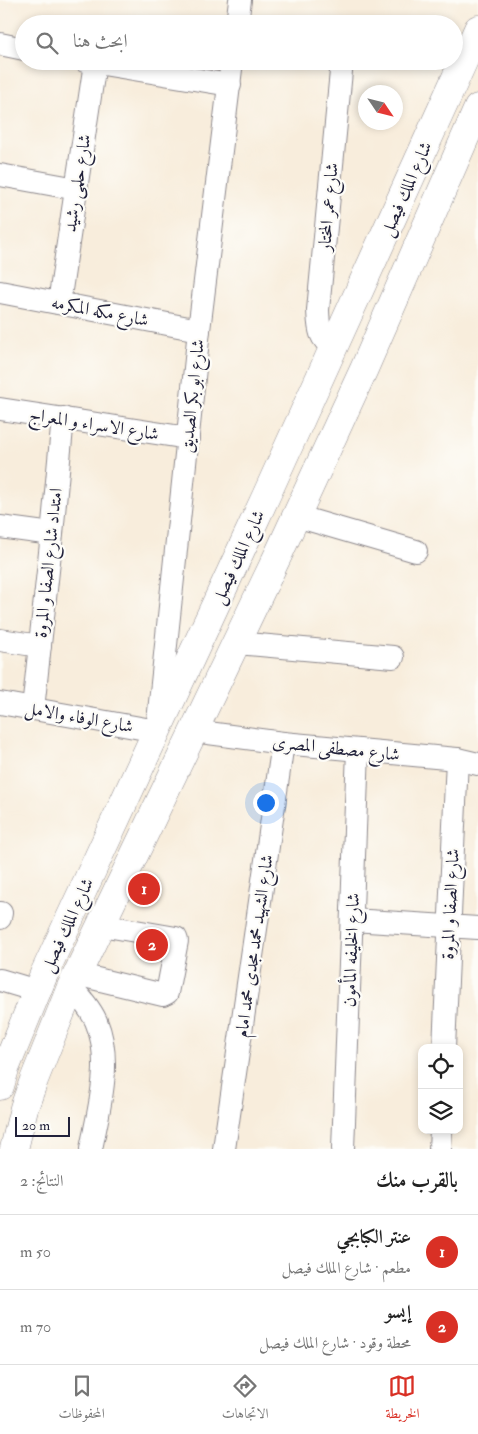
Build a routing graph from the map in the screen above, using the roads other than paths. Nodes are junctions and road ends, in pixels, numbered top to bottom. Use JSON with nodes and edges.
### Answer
{"nodes":[{"id":1,"x":240,"y":0,"type":"edge"},
{"id":2,"x":238,"y":15,"type":"edge"},
{"id":3,"x":478,"y":29,"type":"edge"},
{"id":4,"x":0,"y":44,"type":"edge"},
{"id":5,"x":15,"y":47,"type":"edge"},
{"id":6,"x":463,"y":62,"type":"edge"},
{"id":7,"x":89,"y":70,"type":"edge"},
{"id":8,"x":139,"y":70,"type":"edge"},
{"id":9,"x":231,"y":70,"type":"edge"},
{"id":10,"x":341,"y":70,"type":"edge"},
{"id":11,"x":460,"y":70,"type":"edge"},
{"id":12,"x":230,"y":85,"type":"junction"},
{"id":13,"x":478,"y":108,"type":"edge"},
{"id":14,"x":0,"y":175,"type":"edge"},
{"id":15,"x":77,"y":189,"type":"junction"},
{"id":16,"x":365,"y":280,"type":"junction"},
{"id":17,"x":0,"y":292,"type":"edge"},
{"id":18,"x":394,"y":297,"type":"junction"},
{"id":19,"x":59,"y":303,"type":"junction"},
{"id":20,"x":199,"y":330,"type":"junction"},
{"id":21,"x":334,"y":348,"type":"junction"},
{"id":22,"x":364,"y":369,"type":"junction"},
{"id":23,"x":0,"y":409,"type":"edge"},
{"id":24,"x":63,"y":418,"type":"junction"},
{"id":25,"x":188,"y":438,"type":"junction"},
{"id":26,"x":296,"y":516,"type":"junction"},
{"id":27,"x":0,"y":526,"type":"edge"},
{"id":28,"x":52,"y":534,"type":"junction"},
{"id":29,"x":416,"y":551,"type":"dead end"},
{"id":30,"x":0,"y":640,"type":"edge"},
{"id":31,"x":236,"y":643,"type":"junction"},
{"id":32,"x":40,"y":646,"type":"junction"},
{"id":33,"x":393,"y":657,"type":"dead end"},
{"id":34,"x":0,"y":703,"type":"edge"},
{"id":35,"x":33,"y":709,"type":"junction"},
{"id":36,"x":193,"y":731,"type":"junction"},
{"id":37,"x":157,"y":732,"type":"junction"},
{"id":38,"x":284,"y":743,"type":"junction"},
{"id":39,"x":358,"y":750,"type":"junction"},
{"id":40,"x":468,"y":762,"type":"edge"},
{"id":41,"x":352,"y":920,"type":"junction"},
{"id":42,"x":101,"y":925,"type":"junction"},
{"id":43,"x":449,"y":926,"type":"junction"},
{"id":44,"x":478,"y":928,"type":"edge"},
{"id":45,"x":0,"y":980,"type":"edge"},
{"id":46,"x":74,"y":981,"type":"junction"},
{"id":47,"x":37,"y":991,"type":"junction"},
{"id":48,"x":444,"y":1044,"type":"edge"},
{"id":49,"x":0,"y":1086,"type":"edge"},
{"id":50,"x":440,"y":1134,"type":"edge"},
{"id":51,"x":14,"y":1149,"type":"edge"},
{"id":52,"x":91,"y":1149,"type":"edge"},
{"id":53,"x":224,"y":1149,"type":"edge"},
{"id":54,"x":343,"y":1149,"type":"edge"},
{"id":55,"x":440,"y":1149,"type":"edge"}],
"edges":[{"from":1,"to":2,"type":"street"},
{"from":3,"to":6,"type":"main road","name":"شارع الملك فيصل"},
{"from":4,"to":5,"type":"street"},
{"from":7,"to":15,"type":"street","name":"شارع حلمى رشيد"},
{"from":8,"to":12,"type":"street"},
{"from":9,"to":12,"type":"street","name":"شارع ابو بكر الصديق"},
{"from":10,"to":21,"type":"street","name":"شارع عمر المختار"},
{"from":11,"to":16,"type":"main road","name":"شارع الملك فيصل"},
{"from":12,"to":20,"type":"street","name":"شارع ابو بكر الصديق"},
{"from":13,"to":18,"type":"main road","name":"شارع الملك فيصل"},
{"from":14,"to":15,"type":"street"},
{"from":15,"to":19,"type":"street","name":"شارع حلمى رشيد"},
{"from":16,"to":18,"type":"main road"},
{"from":16,"to":21,"type":"main road","name":"شارع الملك فيصل"},
{"from":17,"to":19,"type":"street","name":"شارع مكه المكرمه"},
{"from":18,"to":22,"type":"main road","name":"شارع الملك فيصل"},
{"from":19,"to":20,"type":"street","name":"شارع مكه المكرمه"},
{"from":20,"to":25,"type":"street","name":"شارع ابو بكر الصديق"},
{"from":21,"to":22,"type":"main road"},
{"from":21,"to":37,"type":"main road","name":"شارع الملك فيصل"},
{"from":22,"to":26,"type":"main road","name":"شارع الملك فيصل"},
{"from":23,"to":24,"type":"street","name":"شارع الاسراء و المعراج"},
{"from":24,"to":25,"type":"street","name":"شارع الاسراء و المعراج"},
{"from":24,"to":28,"type":"street","name":"امتداد شارع الصفا و المروة"},
{"from":25,"to":37,"type":"street","name":"شارع ابو بكر الصديق"},
{"from":26,"to":29,"type":"street"},
{"from":26,"to":31,"type":"main road","name":"شارع الملك فيصل"},
{"from":27,"to":28,"type":"street"},
{"from":28,"to":32,"type":"street","name":"امتداد شارع الصفا و المروة"},
{"from":30,"to":32,"type":"street"},
{"from":31,"to":33,"type":"street"},
{"from":31,"to":36,"type":"main road","name":"شارع الملك فيصل"},
{"from":32,"to":35,"type":"street","name":"امتداد شارع الصفا و المروة"},
{"from":34,"to":35,"type":"street","name":"شارع الوفاء والامل"},
{"from":35,"to":37,"type":"street","name":"شارع الوفاء والامل"},
{"from":36,"to":38,"type":"street","name":"شارع مصطفى المصرى"},
{"from":36,"to":42,"type":"main road","name":"شارع الملك فيصل"},
{"from":37,"to":47,"type":"main road","name":"شارع الملك فيصل"},
{"from":38,"to":39,"type":"street","name":"شارع مصطفى المصرى"},
{"from":38,"to":53,"type":"street","name":"شارع الشهيد محمد مجدى محمد امام"},
{"from":39,"to":40,"type":"street","name":"شارع مصطفى المصرى"},
{"from":39,"to":41,"type":"street","name":"شارع الخليفه المأمون"},
{"from":40,"to":43,"type":"street","name":"شارع الصفا و المروة"},
{"from":41,"to":43,"type":"street"},
{"from":41,"to":54,"type":"street","name":"شارع الخليفه المأمون"},
{"from":42,"to":46,"type":"main road","name":"شارع الملك فيصل"},
{"from":42,"to":46,"type":"street"},
{"from":43,"to":44,"type":"street"},
{"from":43,"to":48,"type":"street","name":"شارع الصفا و المروة"},
{"from":45,"to":47,"type":"street"},
{"from":46,"to":51,"type":"main road","name":"شارع الملك فيصل"},
{"from":46,"to":52,"type":"street"},
{"from":47,"to":49,"type":"main road","name":"شارع الملك فيصل"},
{"from":50,"to":55,"type":"street"}]}
